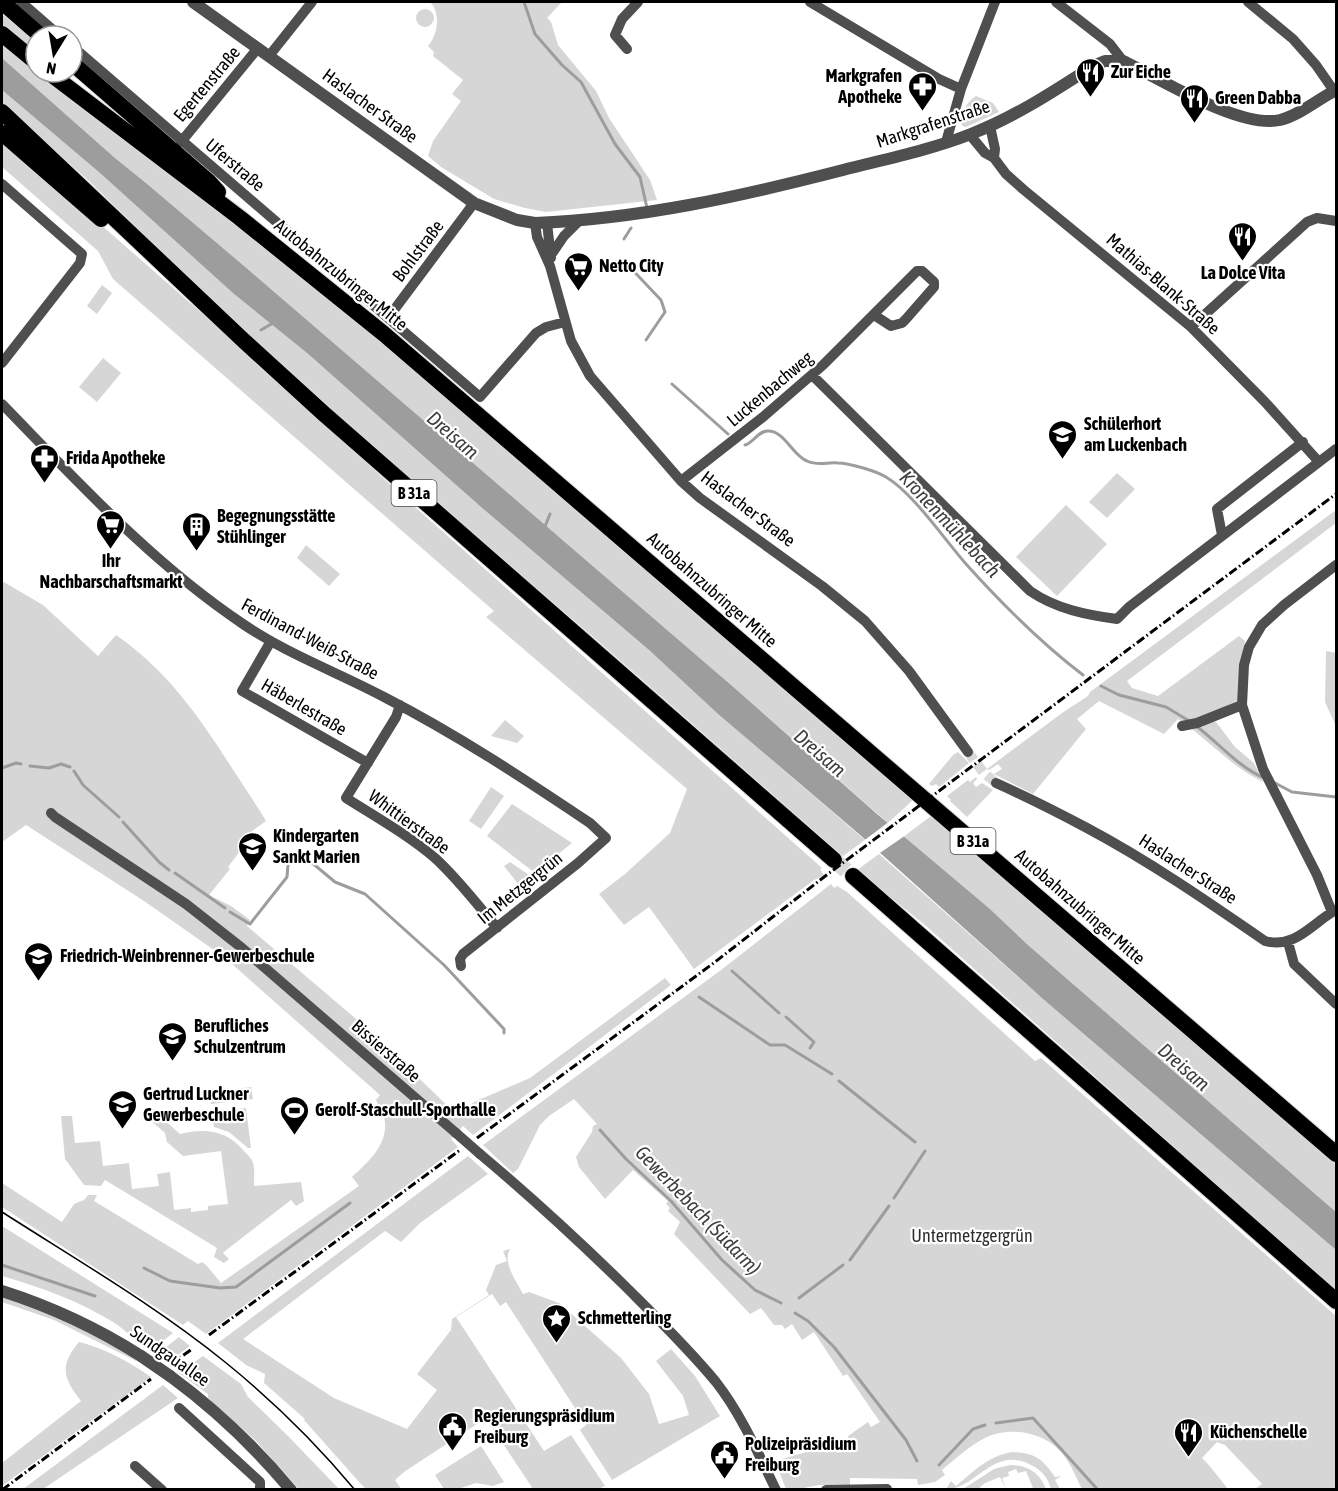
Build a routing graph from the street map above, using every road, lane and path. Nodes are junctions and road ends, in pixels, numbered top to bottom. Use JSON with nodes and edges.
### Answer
{"nodes":[{"id":1,"x":2,"y":2,"type":"edge"},
{"id":2,"x":21,"y":2,"type":"edge"},
{"id":3,"x":193,"y":2,"type":"edge"},
{"id":4,"x":312,"y":2,"type":"edge"},
{"id":5,"x":638,"y":2,"type":"edge"},
{"id":6,"x":810,"y":2,"type":"edge"},
{"id":7,"x":995,"y":2,"type":"edge"},
{"id":8,"x":1056,"y":2,"type":"edge"},
{"id":9,"x":1248,"y":2,"type":"edge"},
{"id":10,"x":27,"y":24,"type":"edge"},
{"id":11,"x":46,"y":24,"type":"edge"},
{"id":12,"x":2,"y":34,"type":"edge"},
{"id":13,"x":627,"y":49,"type":"dead end"},
{"id":14,"x":24,"y":52,"type":"edge"},
{"id":15,"x":264,"y":52,"type":"junction"},
{"id":16,"x":84,"y":57,"type":"edge"},
{"id":17,"x":1123,"y":61,"type":"junction"},
{"id":18,"x":84,"y":73,"type":"edge"},
{"id":19,"x":64,"y":84,"type":"edge"},
{"id":20,"x":961,"y":89,"type":"junction"},
{"id":21,"x":1335,"y":90,"type":"edge"},
{"id":22,"x":2,"y":112,"type":"edge"},
{"id":23,"x":990,"y":126,"type":"junction"},
{"id":24,"x":2,"y":133,"type":"edge"},
{"id":25,"x":970,"y":135,"type":"junction"},
{"id":26,"x":181,"y":142,"type":"junction"},
{"id":27,"x":946,"y":142,"type":"junction"},
{"id":28,"x":994,"y":158,"type":"junction"},
{"id":29,"x":2,"y":184,"type":"edge"},
{"id":30,"x":474,"y":203,"type":"junction"},
{"id":31,"x":240,"y":218,"type":"junction"},
{"id":32,"x":580,"y":220,"type":"junction"},
{"id":33,"x":1336,"y":221,"type":"edge"},
{"id":34,"x":541,"y":223,"type":"junction"},
{"id":35,"x":146,"y":247,"type":"junction"},
{"id":36,"x":551,"y":260,"type":"junction"},
{"id":37,"x":874,"y":315,"type":"junction"},
{"id":38,"x":388,"y":318,"type":"junction"},
{"id":39,"x":565,"y":322,"type":"junction"},
{"id":40,"x":1191,"y":327,"type":"junction"},
{"id":41,"x":2,"y":363,"type":"edge"},
{"id":42,"x":812,"y":375,"type":"junction"},
{"id":43,"x":2,"y":404,"type":"edge"},
{"id":44,"x":1303,"y":442,"type":"junction"},
{"id":45,"x":1336,"y":449,"type":"edge"},
{"id":46,"x":1319,"y":462,"type":"junction"},
{"id":47,"x":681,"y":481,"type":"junction"},
{"id":48,"x":1222,"y":535,"type":"junction"},
{"id":49,"x":1336,"y":565,"type":"edge"},
{"id":50,"x":271,"y":641,"type":"junction"},
{"id":51,"x":400,"y":705,"type":"junction"},
{"id":52,"x":1242,"y":705,"type":"junction"},
{"id":53,"x":1189,"y":725,"type":"dead end"},
{"id":54,"x":968,"y":752,"type":"tunnel mouth"},
{"id":55,"x":368,"y":763,"type":"junction"},
{"id":56,"x":996,"y":783,"type":"tunnel mouth"},
{"id":57,"x":51,"y":813,"type":"dead end"},
{"id":58,"x":606,"y":838,"type":"joint"},
{"id":59,"x":834,"y":860,"type":"tunnel mouth"},
{"id":60,"x":853,"y":876,"type":"tunnel mouth"},
{"id":61,"x":1334,"y":911,"type":"edge"},
{"id":62,"x":497,"y":928,"type":"junction"},
{"id":63,"x":1288,"y":942,"type":"junction"},
{"id":64,"x":461,"y":966,"type":"dead end"},
{"id":65,"x":1336,"y":1004,"type":"edge"},
{"id":66,"x":1336,"y":1154,"type":"edge"},
{"id":67,"x":2,"y":1291,"type":"edge"},
{"id":68,"x":1336,"y":1301,"type":"edge"},
{"id":69,"x":179,"y":1408,"type":"dead end"},
{"id":70,"x":135,"y":1466,"type":"dead end"},
{"id":71,"x":887,"y":1489,"type":"edge"},
{"id":72,"x":162,"y":1490,"type":"edge"},
{"id":73,"x":260,"y":1490,"type":"edge"},
{"id":74,"x":291,"y":1490,"type":"edge"},
{"id":75,"x":776,"y":1490,"type":"edge"},
{"id":76,"x":826,"y":1490,"type":"edge"}],
"edges":[{"from":1,"to":10,"type":"highway"},
{"from":2,"to":11,"type":"street"},
{"from":3,"to":15,"type":"street","name":"Haslacher Straße"},
{"from":4,"to":15,"type":"street","name":"Egertenstraße"},
{"from":5,"to":13,"type":"street"},
{"from":6,"to":20,"type":"street"},
{"from":7,"to":20,"type":"street"},
{"from":8,"to":17,"type":"street"},
{"from":9,"to":21,"type":"street"},
{"from":12,"to":14,"type":"highway"},
{"from":15,"to":26,"type":"street","name":"Egertenstraße"},
{"from":15,"to":30,"type":"street","name":"Haslacher Straße"},
{"from":16,"to":26,"type":"street","name":"Uferstraße"},
{"from":17,"to":21,"type":"street"},
{"from":17,"to":23,"type":"street","name":"Markgrafenstraße"},
{"from":18,"to":31,"type":"highway"},
{"from":19,"to":31,"type":"highway","name":"Autobahnzubringer Mitte","number":"B 31a"},
{"from":20,"to":27,"type":"street"},
{"from":22,"to":35,"type":"highway","number":"B 31a"},
{"from":23,"to":25,"type":"street","name":"Markgrafenstraße"},
{"from":23,"to":28,"type":"street"},
{"from":24,"to":35,"type":"highway"},
{"from":25,"to":27,"type":"street","name":"Markgrafenstraße"},
{"from":25,"to":28,"type":"street","name":"Mathias-Blank-Straße"},
{"from":26,"to":38,"type":"street","name":"Uferstraße"},
{"from":27,"to":32,"type":"street","name":"Markgrafenstraße"},
{"from":28,"to":40,"type":"street","name":"Mathias-Blank-Straße"},
{"from":29,"to":41,"type":"street"},
{"from":30,"to":34,"type":"street","name":"Haslacher Straße"},
{"from":30,"to":38,"type":"street","name":"Bohlstraße"},
{"from":31,"to":66,"type":"highway","name":"Autobahnzubringer Mitte","number":"B 31a"},
{"from":32,"to":34,"type":"street","name":"Markgrafenstraße"},
{"from":32,"to":36,"type":"street"},
{"from":33,"to":40,"type":"street"},
{"from":34,"to":36,"type":"street","name":"Haslacher Straße"},
{"from":35,"to":59,"type":"highway","number":"B 31a"},
{"from":36,"to":39,"type":"street","name":"Haslacher Straße"},
{"from":37,"to":37,"type":"street","name":"Luckenbachweg"},
{"from":37,"to":42,"type":"street","name":"Luckenbachweg"},
{"from":38,"to":39,"type":"street","name":"Uferstraße"},
{"from":39,"to":47,"type":"street","name":"Haslacher Straße"},
{"from":40,"to":44,"type":"street","name":"Mathias-Blank-Straße"},
{"from":42,"to":47,"type":"street","name":"Luckenbachweg"},
{"from":42,"to":48,"type":"street"},
{"from":43,"to":50,"type":"street","name":"Ferdinand-Weiß-Straße"},
{"from":44,"to":46,"type":"street","name":"Mathias-Blank-Straße"},
{"from":44,"to":48,"type":"street"},
{"from":45,"to":46,"type":"street"},
{"from":46,"to":48,"type":"street"},
{"from":47,"to":54,"type":"street","name":"Haslacher Straße"},
{"from":49,"to":52,"type":"street"},
{"from":50,"to":51,"type":"street","name":"Ferdinand-Weiß-Straße"},
{"from":50,"to":55,"type":"street","name":"Häberlestraße"},
{"from":51,"to":55,"type":"street","name":"Whittierstraße"},
{"from":51,"to":58,"type":"street","name":"Ferdinand-Weiß-Straße"},
{"from":52,"to":53,"type":"street"},
{"from":52,"to":61,"type":"street"},
{"from":55,"to":62,"type":"street","name":"Whittierstraße"},
{"from":56,"to":63,"type":"street","name":"Haslacher Straße"},
{"from":57,"to":75,"type":"street","name":"Bissierstraße","bridge":true},
{"from":58,"to":62,"type":"street","name":"Im Metzgergrün"},
{"from":60,"to":68,"type":"highway"},
{"from":61,"to":63,"type":"street"},
{"from":62,"to":64,"type":"street","name":"Im Metzgergrün"},
{"from":63,"to":65,"type":"street"},
{"from":67,"to":74,"type":"street","name":"Sundgauallee","bridge":true},
{"from":69,"to":73,"type":"street"},
{"from":70,"to":72,"type":"street"},
{"from":71,"to":76,"type":"street"}]}
